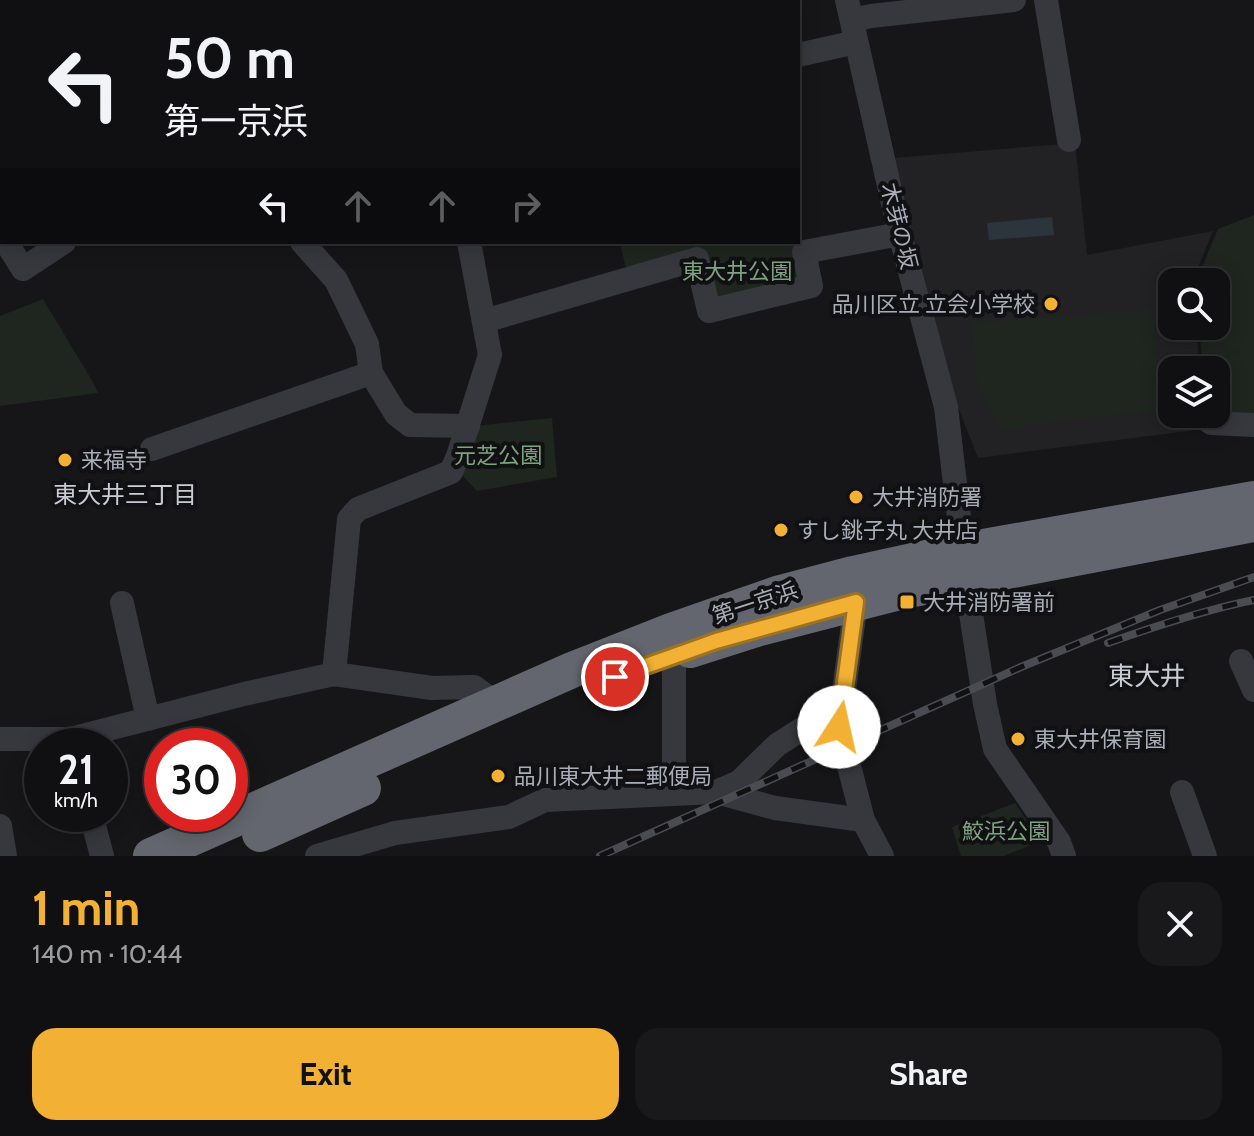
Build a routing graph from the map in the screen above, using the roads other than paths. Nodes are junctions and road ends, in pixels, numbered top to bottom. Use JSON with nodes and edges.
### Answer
{"nodes":[{"id":1,"x":1014,"y":0,"type":"edge"},
{"id":2,"x":1046,"y":0,"type":"edge"},
{"id":3,"x":852,"y":21,"type":"edge"},
{"id":4,"x":800,"y":54,"type":"edge"},
{"id":5,"x":1069,"y":140,"type":"dead end"},
{"id":6,"x":900,"y":234,"type":"junction"},
{"id":7,"x":7,"y":244,"type":"edge"},
{"id":8,"x":61,"y":244,"type":"edge"},
{"id":9,"x":304,"y":244,"type":"edge"},
{"id":10,"x":469,"y":244,"type":"edge"},
{"id":11,"x":484,"y":321,"type":"junction"},
{"id":12,"x":371,"y":373,"type":"junction"},
{"id":13,"x":1230,"y":424,"type":"edge"},
{"id":14,"x":1254,"y":425,"type":"edge"},
{"id":15,"x":468,"y":426,"type":"junction"},
{"id":16,"x":152,"y":449,"type":"dead end"},
{"id":17,"x":1254,"y":499,"type":"edge"},
{"id":18,"x":1254,"y":524,"type":"edge"},
{"id":19,"x":965,"y":564,"type":"junction"},
{"id":20,"x":856,"y":602,"type":"junction"},
{"id":21,"x":122,"y":603,"type":"dead end"},
{"id":22,"x":674,"y":654,"type":"junction"},
{"id":23,"x":1241,"y":661,"type":"dead end"},
{"id":24,"x":334,"y":674,"type":"junction"},
{"id":25,"x":1254,"y":690,"type":"edge"},
{"id":26,"x":844,"y":702,"type":"junction"},
{"id":27,"x":497,"y":704,"type":"junction"},
{"id":28,"x":148,"y":719,"type":"junction"},
{"id":29,"x":118,"y":728,"type":"edge"},
{"id":30,"x":0,"y":739,"type":"edge"},
{"id":31,"x":24,"y":740,"type":"edge"},
{"id":32,"x":716,"y":792,"type":"junction"},
{"id":33,"x":1182,"y":792,"type":"dead end"},
{"id":34,"x":674,"y":794,"type":"junction"},
{"id":35,"x":294,"y":805,"type":"junction"},
{"id":36,"x":863,"y":820,"type":"junction"},
{"id":37,"x":0,"y":826,"type":"edge"},
{"id":38,"x":96,"y":832,"type":"edge"},
{"id":39,"x":5,"y":856,"type":"edge"},
{"id":40,"x":102,"y":856,"type":"edge"},
{"id":41,"x":151,"y":856,"type":"edge"},
{"id":42,"x":211,"y":856,"type":"edge"},
{"id":43,"x":315,"y":856,"type":"edge"},
{"id":44,"x":882,"y":856,"type":"edge"},
{"id":45,"x":1064,"y":856,"type":"edge"},
{"id":46,"x":1205,"y":856,"type":"edge"}],
"edges":[{"from":1,"to":3,"type":"street"},
{"from":2,"to":5,"type":"street"},
{"from":3,"to":4,"type":"street"},
{"from":3,"to":6,"type":"street","name":"木芽の坂"},
{"from":6,"to":11,"type":"street"},
{"from":6,"to":19,"type":"street","name":"木芽の坂"},
{"from":7,"to":8,"type":"street"},
{"from":9,"to":12,"type":"street"},
{"from":10,"to":11,"type":"street"},
{"from":11,"to":15,"type":"street"},
{"from":12,"to":15,"type":"street"},
{"from":12,"to":16,"type":"street"},
{"from":13,"to":14,"type":"street"},
{"from":15,"to":24,"type":"street"},
{"from":17,"to":19,"type":"highway","name":"第一京浜"},
{"from":18,"to":19,"type":"highway","name":"第一京浜"},
{"from":19,"to":20,"type":"highway","name":"第一京浜"},
{"from":19,"to":27,"type":"highway","name":"第一京浜"},
{"from":19,"to":45,"type":"street","name":"木芽の坂"},
{"from":20,"to":22,"type":"highway","name":"第一京浜"},
{"from":20,"to":26,"type":"street"},
{"from":21,"to":28,"type":"street"},
{"from":22,"to":34,"type":"street"},
{"from":22,"to":35,"type":"highway","name":"第一京浜"},
{"from":23,"to":25,"type":"street"},
{"from":24,"to":27,"type":"street"},
{"from":24,"to":28,"type":"street"},
{"from":26,"to":32,"type":"street"},
{"from":26,"to":36,"type":"street"},
{"from":27,"to":35,"type":"highway","name":"第一京浜"},
{"from":28,"to":29,"type":"street"},
{"from":30,"to":31,"type":"street"},
{"from":32,"to":34,"type":"street"},
{"from":32,"to":36,"type":"street"},
{"from":33,"to":46,"type":"street"},
{"from":34,"to":43,"type":"street"},
{"from":35,"to":41,"type":"highway","name":"第一京浜"},
{"from":35,"to":42,"type":"highway","name":"第一京浜"},
{"from":35,"to":43,"type":"street"},
{"from":36,"to":44,"type":"street"},
{"from":37,"to":39,"type":"street"},
{"from":38,"to":40,"type":"street"}]}
